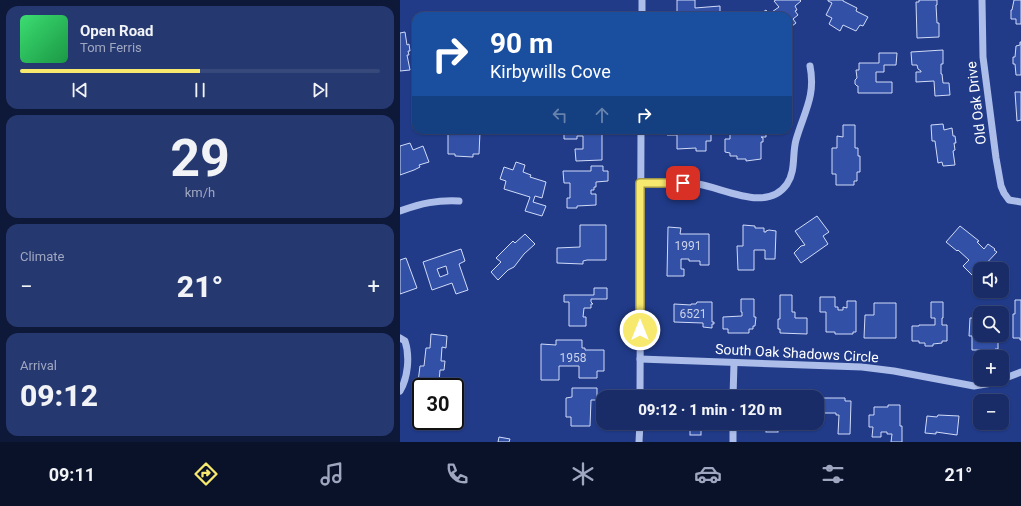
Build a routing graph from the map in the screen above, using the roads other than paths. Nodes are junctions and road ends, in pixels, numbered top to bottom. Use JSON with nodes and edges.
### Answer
{"nodes":[{"id":1,"x":642,"y":0,"type":"edge"},
{"id":2,"x":982,"y":0,"type":"edge"},
{"id":3,"x":642,"y":12,"type":"edge"},
{"id":4,"x":810,"y":66,"type":"dead end"},
{"id":5,"x":641,"y":134,"type":"edge"},
{"id":6,"x":640,"y":183,"type":"junction"},
{"id":7,"x":460,"y":201,"type":"dead end"},
{"id":8,"x":1021,"y":202,"type":"edge"},
{"id":9,"x":400,"y":211,"type":"edge"},
{"id":10,"x":400,"y":338,"type":"edge"},
{"id":11,"x":640,"y":360,"type":"junction"},
{"id":12,"x":734,"y":363,"type":"junction"},
{"id":13,"x":1021,"y":372,"type":"edge"},
{"id":14,"x":640,"y":390,"type":"edge"},
{"id":15,"x":733,"y":390,"type":"edge"},
{"id":16,"x":400,"y":392,"type":"edge"},
{"id":17,"x":640,"y":430,"type":"edge"},
{"id":18,"x":733,"y":430,"type":"edge"},
{"id":19,"x":639,"y":442,"type":"edge"},
{"id":20,"x":733,"y":442,"type":"edge"}],
"edges":[{"from":1,"to":3,"type":"street"},
{"from":2,"to":8,"type":"street","name":"Old Oak Drive"},
{"from":4,"to":6,"type":"street"},
{"from":5,"to":6,"type":"street"},
{"from":6,"to":11,"type":"street"},
{"from":7,"to":9,"type":"street"},
{"from":10,"to":16,"type":"street"},
{"from":11,"to":12,"type":"street","name":"South Oak Shadows Circle"},
{"from":11,"to":14,"type":"street"},
{"from":12,"to":13,"type":"street","name":"South Oak Shadows Circle"},
{"from":12,"to":15,"type":"street"},
{"from":17,"to":19,"type":"street"},
{"from":18,"to":20,"type":"street"}]}
